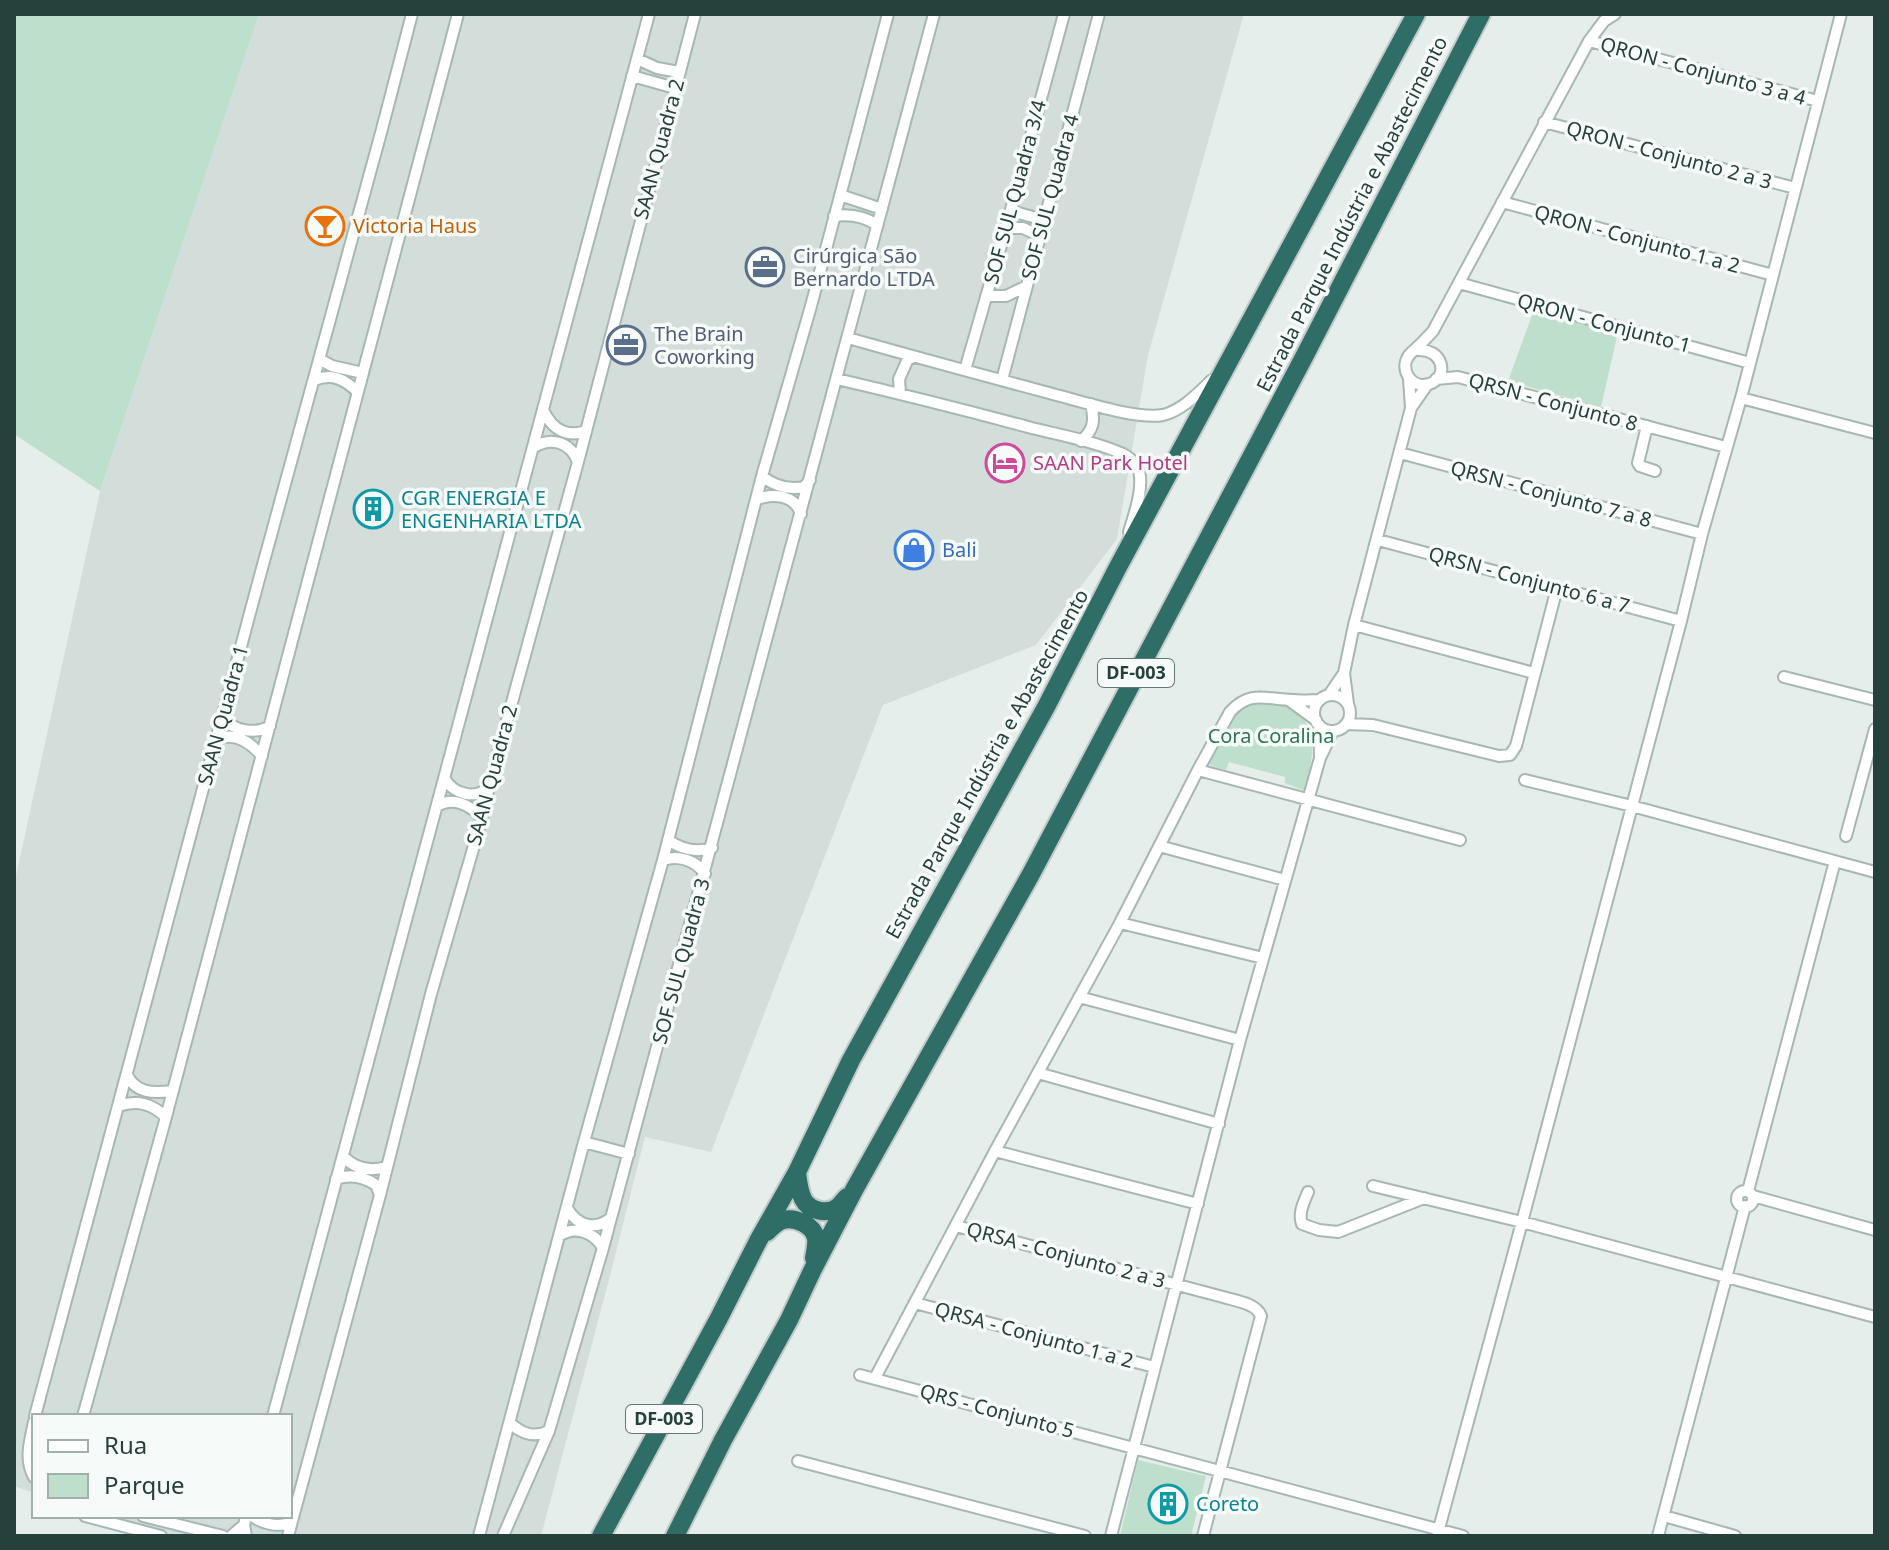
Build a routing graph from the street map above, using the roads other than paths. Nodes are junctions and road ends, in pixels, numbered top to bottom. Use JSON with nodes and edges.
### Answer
{"nodes":[{"id":1,"x":412,"y":14,"type":"edge"},
{"id":2,"x":458,"y":14,"type":"edge"},
{"id":3,"x":649,"y":14,"type":"edge"},
{"id":4,"x":695,"y":14,"type":"edge"},
{"id":5,"x":888,"y":14,"type":"edge"},
{"id":6,"x":934,"y":14,"type":"edge"},
{"id":7,"x":1064,"y":14,"type":"edge"},
{"id":8,"x":1099,"y":14,"type":"edge"},
{"id":9,"x":1416,"y":14,"type":"edge"},
{"id":10,"x":1615,"y":14,"type":"edge"},
{"id":11,"x":1480,"y":15,"type":"edge"},
{"id":12,"x":1838,"y":15,"type":"edge"},
{"id":13,"x":1589,"y":41,"type":"junction"},
{"id":14,"x":637,"y":59,"type":"junction"},
{"id":15,"x":679,"y":72,"type":"junction"},
{"id":16,"x":632,"y":76,"type":"junction"},
{"id":17,"x":675,"y":88,"type":"junction"},
{"id":18,"x":1818,"y":101,"type":"junction"},
{"id":19,"x":1544,"y":122,"type":"junction"},
{"id":20,"x":1795,"y":188,"type":"junction"},
{"id":21,"x":840,"y":195,"type":"junction"},
{"id":22,"x":1502,"y":202,"type":"junction"},
{"id":23,"x":882,"y":209,"type":"junction"},
{"id":24,"x":1011,"y":211,"type":"junction"},
{"id":25,"x":834,"y":216,"type":"junction"},
{"id":26,"x":1044,"y":220,"type":"junction"},
{"id":27,"x":877,"y":225,"type":"junction"},
{"id":28,"x":1006,"y":228,"type":"junction"},
{"id":29,"x":1040,"y":236,"type":"junction"},
{"id":30,"x":1773,"y":275,"type":"junction"},
{"id":31,"x":1459,"y":283,"type":"junction"},
{"id":32,"x":1025,"y":287,"type":"junction"},
{"id":33,"x":987,"y":296,"type":"junction"},
{"id":34,"x":1433,"y":331,"type":"junction"},
{"id":35,"x":848,"y":338,"type":"junction"},
{"id":36,"x":1417,"y":350,"type":"junction"},
{"id":37,"x":1435,"y":353,"type":"junction"},
{"id":38,"x":914,"y":357,"type":"junction"},
{"id":39,"x":319,"y":359,"type":"junction"},
{"id":40,"x":1750,"y":363,"type":"junction"},
{"id":41,"x":1441,"y":364,"type":"junction"},
{"id":42,"x":1228,"y":365,"type":"junction"},
{"id":43,"x":965,"y":370,"type":"junction"},
{"id":44,"x":363,"y":373,"type":"junction"},
{"id":45,"x":1458,"y":377,"type":"junction"},
{"id":46,"x":837,"y":379,"type":"junction"},
{"id":47,"x":1409,"y":379,"type":"junction"},
{"id":48,"x":314,"y":380,"type":"junction"},
{"id":49,"x":1002,"y":380,"type":"junction"},
{"id":50,"x":1432,"y":382,"type":"junction"},
{"id":51,"x":358,"y":392,"type":"junction"},
{"id":52,"x":900,"y":393,"type":"junction"},
{"id":53,"x":1741,"y":398,"type":"junction"},
{"id":54,"x":1091,"y":404,"type":"junction"},
{"id":55,"x":1411,"y":408,"type":"junction"},
{"id":56,"x":544,"y":412,"type":"junction"},
{"id":57,"x":1647,"y":426,"type":"junction"},
{"id":58,"x":586,"y":431,"type":"junction"},
{"id":59,"x":1875,"y":433,"type":"edge"},
{"id":60,"x":1081,"y":441,"type":"junction"},
{"id":61,"x":534,"y":447,"type":"junction"},
{"id":62,"x":1726,"y":447,"type":"junction"},
{"id":63,"x":1400,"y":453,"type":"junction"},
{"id":64,"x":578,"y":462,"type":"junction"},
{"id":65,"x":1655,"y":471,"type":"dead end"},
{"id":66,"x":762,"y":476,"type":"junction"},
{"id":67,"x":811,"y":479,"type":"junction"},
{"id":68,"x":757,"y":499,"type":"junction"},
{"id":69,"x":801,"y":514,"type":"junction"},
{"id":70,"x":1702,"y":534,"type":"junction"},
{"id":71,"x":1378,"y":540,"type":"junction"},
{"id":72,"x":1118,"y":567,"type":"junction"},
{"id":73,"x":1557,"y":588,"type":"junction"},
{"id":74,"x":1681,"y":621,"type":"junction"},
{"id":75,"x":1354,"y":625,"type":"junction"},
{"id":76,"x":1344,"y":673,"type":"junction"},
{"id":77,"x":1534,"y":673,"type":"junction"},
{"id":78,"x":1784,"y":677,"type":"dead end"},
{"id":79,"x":1324,"y":698,"type":"junction"},
{"id":80,"x":1875,"y":700,"type":"edge"},
{"id":81,"x":1290,"y":701,"type":"junction"},
{"id":82,"x":1348,"y":706,"type":"junction"},
{"id":83,"x":222,"y":717,"type":"junction"},
{"id":84,"x":1317,"y":722,"type":"junction"},
{"id":85,"x":1346,"y":724,"type":"junction"},
{"id":86,"x":1373,"y":725,"type":"junction"},
{"id":87,"x":270,"y":726,"type":"junction"},
{"id":88,"x":1875,"y":729,"type":"edge"},
{"id":89,"x":1333,"y":731,"type":"junction"},
{"id":90,"x":216,"y":740,"type":"junction"},
{"id":91,"x":262,"y":756,"type":"junction"},
{"id":92,"x":1320,"y":758,"type":"junction"},
{"id":93,"x":1198,"y":770,"type":"junction"},
{"id":94,"x":445,"y":779,"type":"junction"},
{"id":95,"x":1525,"y":780,"type":"dead end"},
{"id":96,"x":489,"y":786,"type":"junction"},
{"id":97,"x":1309,"y":799,"type":"junction"},
{"id":98,"x":437,"y":806,"type":"junction"},
{"id":99,"x":1632,"y":806,"type":"junction"},
{"id":100,"x":482,"y":818,"type":"junction"},
{"id":101,"x":1846,"y":836,"type":"dead end"},
{"id":102,"x":668,"y":840,"type":"junction"},
{"id":103,"x":1460,"y":840,"type":"dead end"},
{"id":104,"x":1159,"y":846,"type":"junction"},
{"id":105,"x":712,"y":848,"type":"junction"},
{"id":106,"x":663,"y":860,"type":"junction"},
{"id":107,"x":1835,"y":861,"type":"junction"},
{"id":108,"x":1875,"y":872,"type":"edge"},
{"id":109,"x":705,"y":874,"type":"junction"},
{"id":110,"x":1285,"y":880,"type":"junction"},
{"id":111,"x":1120,"y":923,"type":"junction"},
{"id":112,"x":1263,"y":958,"type":"junction"},
{"id":113,"x":1079,"y":997,"type":"junction"},
{"id":114,"x":1240,"y":1040,"type":"junction"},
{"id":115,"x":1038,"y":1073,"type":"junction"},
{"id":116,"x":127,"y":1075,"type":"junction"},
{"id":117,"x":172,"y":1091,"type":"junction"},
{"id":118,"x":118,"y":1106,"type":"junction"},
{"id":119,"x":166,"y":1117,"type":"junction"},
{"id":120,"x":1219,"y":1124,"type":"junction"},
{"id":121,"x":584,"y":1142,"type":"junction"},
{"id":122,"x":995,"y":1151,"type":"junction"},
{"id":123,"x":629,"y":1154,"type":"junction"},
{"id":124,"x":343,"y":1156,"type":"junction"},
{"id":125,"x":386,"y":1167,"type":"junction"},
{"id":126,"x":797,"y":1172,"type":"junction"},
{"id":127,"x":336,"y":1179,"type":"junction"},
{"id":128,"x":1373,"y":1186,"type":"dead end"},
{"id":129,"x":854,"y":1190,"type":"junction"},
{"id":130,"x":1308,"y":1192,"type":"dead end"},
{"id":131,"x":1750,"y":1194,"type":"junction"},
{"id":132,"x":380,"y":1195,"type":"junction"},
{"id":133,"x":1426,"y":1198,"type":"junction"},
{"id":134,"x":1198,"y":1204,"type":"junction"},
{"id":135,"x":567,"y":1208,"type":"junction"},
{"id":136,"x":612,"y":1218,"type":"junction"},
{"id":137,"x":1522,"y":1222,"type":"junction"},
{"id":138,"x":956,"y":1226,"type":"junction"},
{"id":139,"x":1875,"y":1230,"type":"edge"},
{"id":140,"x":559,"y":1236,"type":"junction"},
{"id":141,"x":758,"y":1241,"type":"junction"},
{"id":142,"x":603,"y":1248,"type":"junction"},
{"id":143,"x":813,"y":1269,"type":"junction"},
{"id":144,"x":1727,"y":1278,"type":"junction"},
{"id":145,"x":1176,"y":1285,"type":"junction"},
{"id":146,"x":915,"y":1303,"type":"junction"},
{"id":147,"x":1875,"y":1317,"type":"edge"},
{"id":148,"x":1154,"y":1367,"type":"junction"},
{"id":149,"x":860,"y":1375,"type":"dead end"},
{"id":150,"x":875,"y":1378,"type":"junction"},
{"id":151,"x":36,"y":1414,"type":"edge"},
{"id":152,"x":84,"y":1414,"type":"edge"},
{"id":153,"x":274,"y":1414,"type":"edge"},
{"id":154,"x":510,"y":1423,"type":"junction"},
{"id":155,"x":549,"y":1431,"type":"junction"},
{"id":156,"x":1134,"y":1448,"type":"junction"},
{"id":157,"x":798,"y":1461,"type":"dead end"},
{"id":158,"x":1220,"y":1471,"type":"junction"},
{"id":159,"x":292,"y":1516,"type":"edge"},
{"id":160,"x":1664,"y":1516,"type":"junction"},
{"id":161,"x":94,"y":1518,"type":"edge"},
{"id":162,"x":151,"y":1518,"type":"edge"},
{"id":163,"x":291,"y":1518,"type":"edge"},
{"id":164,"x":247,"y":1523,"type":"edge"},
{"id":165,"x":290,"y":1523,"type":"junction"},
{"id":166,"x":1438,"y":1533,"type":"edge"},
{"id":167,"x":161,"y":1536,"type":"edge"},
{"id":168,"x":223,"y":1536,"type":"edge"},
{"id":169,"x":231,"y":1536,"type":"edge"},
{"id":170,"x":288,"y":1536,"type":"edge"},
{"id":171,"x":479,"y":1536,"type":"edge"},
{"id":172,"x":503,"y":1536,"type":"edge"},
{"id":173,"x":601,"y":1536,"type":"edge"},
{"id":174,"x":675,"y":1536,"type":"edge"},
{"id":175,"x":1085,"y":1536,"type":"edge"},
{"id":176,"x":1111,"y":1536,"type":"edge"},
{"id":177,"x":1203,"y":1536,"type":"edge"},
{"id":178,"x":1463,"y":1536,"type":"edge"},
{"id":179,"x":1658,"y":1536,"type":"edge"},
{"id":180,"x":1735,"y":1536,"type":"edge"}],
"edges":[{"from":1,"to":39,"type":"street","name":"SAAN Quadra 1"},
{"from":2,"to":44,"type":"street"},
{"from":3,"to":14,"type":"street"},
{"from":4,"to":15,"type":"street","name":"SAAN Quadra 2"},
{"from":5,"to":21,"type":"street"},
{"from":6,"to":23,"type":"street","name":"SOF SUL Quadra 3"},
{"from":7,"to":24,"type":"street","name":"SOF SUL Quadra 3/4"},
{"from":8,"to":26,"type":"street","name":"SOF SUL Quadra 4"},
{"from":9,"to":42,"type":"highway","name":"Estrada Parque Indústria e Abastecimento","number":"DF-003"},
{"from":10,"to":13,"type":"street"},
{"from":11,"to":129,"type":"highway","name":"Estrada Parque Indústria e Abastecimento","number":"DF-003"},
{"from":12,"to":18,"type":"street"},
{"from":13,"to":18,"type":"street","name":"QRON - Conjunto 3 a 4"},
{"from":13,"to":19,"type":"street"},
{"from":14,"to":15,"type":"street"},
{"from":14,"to":16,"type":"street"},
{"from":15,"to":17,"type":"street","name":"SAAN Quadra 2"},
{"from":16,"to":17,"type":"street"},
{"from":16,"to":56,"type":"street"},
{"from":17,"to":58,"type":"street","name":"SAAN Quadra 2"},
{"from":18,"to":20,"type":"street"},
{"from":19,"to":20,"type":"street","name":"QRON - Conjunto 2 a 3"},
{"from":19,"to":22,"type":"street"},
{"from":20,"to":30,"type":"street"},
{"from":21,"to":23,"type":"street"},
{"from":21,"to":25,"type":"street"},
{"from":22,"to":30,"type":"street","name":"QRON - Conjunto 1 a 2"},
{"from":22,"to":31,"type":"street"},
{"from":23,"to":27,"type":"street","name":"SOF SUL Quadra 3"},
{"from":24,"to":26,"type":"street"},
{"from":24,"to":28,"type":"street","name":"SOF SUL Quadra 3/4"},
{"from":25,"to":27,"type":"street"},
{"from":25,"to":66,"type":"street"},
{"from":26,"to":29,"type":"street","name":"SOF SUL Quadra 4"},
{"from":27,"to":35,"type":"street","name":"SOF SUL Quadra 3"},
{"from":28,"to":29,"type":"street"},
{"from":28,"to":33,"type":"street","name":"SOF SUL Quadra 3/4"},
{"from":29,"to":32,"type":"street","name":"SOF SUL Quadra 4"},
{"from":30,"to":40,"type":"street"},
{"from":31,"to":34,"type":"street"},
{"from":31,"to":40,"type":"street","name":"QRON - Conjunto 1"},
{"from":32,"to":33,"type":"street"},
{"from":32,"to":49,"type":"street","name":"SOF SUL Quadra 4"},
{"from":33,"to":43,"type":"street","name":"SOF SUL Quadra 3/4"},
{"from":34,"to":36,"type":"street"},
{"from":34,"to":37,"type":"street"},
{"from":35,"to":38,"type":"street"},
{"from":35,"to":46,"type":"street","name":"SOF SUL Quadra 3"},
{"from":36,"to":37,"type":"street"},
{"from":36,"to":47,"type":"street"},
{"from":37,"to":41,"type":"street"},
{"from":38,"to":43,"type":"street"},
{"from":38,"to":52,"type":"street"},
{"from":39,"to":44,"type":"street"},
{"from":39,"to":48,"type":"street","name":"SAAN Quadra 1"},
{"from":40,"to":53,"type":"street"},
{"from":41,"to":45,"type":"street","name":"QRSN - Conjunto 8"},
{"from":41,"to":50,"type":"street"},
{"from":42,"to":54,"type":"street"},
{"from":42,"to":72,"type":"highway","name":"Estrada Parque Indústria e Abastecimento","number":"DF-003"},
{"from":43,"to":49,"type":"street"},
{"from":44,"to":51,"type":"street"},
{"from":45,"to":50,"type":"street","name":"QRSN - Conjunto 8"},
{"from":45,"to":57,"type":"street","name":"QRSN - Conjunto 8"},
{"from":46,"to":52,"type":"street"},
{"from":46,"to":67,"type":"street","name":"SOF SUL Quadra 3"},
{"from":47,"to":50,"type":"street"},
{"from":47,"to":55,"type":"street"},
{"from":48,"to":51,"type":"street"},
{"from":48,"to":83,"type":"street","name":"SAAN Quadra 1"},
{"from":49,"to":54,"type":"street"},
{"from":50,"to":55,"type":"street"},
{"from":51,"to":87,"type":"street"},
{"from":52,"to":60,"type":"street"},
{"from":53,"to":59,"type":"street"},
{"from":53,"to":62,"type":"street"},
{"from":54,"to":60,"type":"street"},
{"from":55,"to":63,"type":"street"},
{"from":56,"to":58,"type":"street"},
{"from":56,"to":61,"type":"street"},
{"from":57,"to":62,"type":"street","name":"QRSN - Conjunto 8"},
{"from":57,"to":65,"type":"street","name":"QRSN - Conjunto 8"},
{"from":58,"to":64,"type":"street","name":"SAAN Quadra 2"},
{"from":60,"to":72,"type":"street"},
{"from":61,"to":64,"type":"street"},
{"from":61,"to":94,"type":"street"},
{"from":62,"to":70,"type":"street"},
{"from":63,"to":70,"type":"street","name":"QRSN - Conjunto 7 a 8"},
{"from":63,"to":71,"type":"street"},
{"from":64,"to":96,"type":"street","name":"SAAN Quadra 2"},
{"from":66,"to":67,"type":"street"},
{"from":66,"to":68,"type":"street"},
{"from":67,"to":69,"type":"street","name":"SOF SUL Quadra 3"},
{"from":68,"to":69,"type":"street"},
{"from":68,"to":102,"type":"street"},
{"from":69,"to":105,"type":"street","name":"SOF SUL Quadra 3"},
{"from":70,"to":74,"type":"street"},
{"from":71,"to":73,"type":"street","name":"QRSN - Conjunto 6 a 7"},
{"from":71,"to":75,"type":"street"},
{"from":72,"to":126,"type":"highway","name":"Estrada Parque Indústria e Abastecimento","number":"DF-003"},
{"from":73,"to":74,"type":"street","name":"QRSN - Conjunto 6 a 7"},
{"from":73,"to":77,"type":"street"},
{"from":74,"to":99,"type":"street"},
{"from":75,"to":76,"type":"street"},
{"from":75,"to":77,"type":"street"},
{"from":76,"to":79,"type":"street"},
{"from":76,"to":82,"type":"street"},
{"from":77,"to":86,"type":"street"},
{"from":78,"to":80,"type":"street"},
{"from":79,"to":81,"type":"street"},
{"from":79,"to":82,"type":"street"},
{"from":79,"to":84,"type":"street"},
{"from":81,"to":84,"type":"street"},
{"from":81,"to":93,"type":"street"},
{"from":82,"to":85,"type":"street"},
{"from":82,"to":86,"type":"street"},
{"from":83,"to":87,"type":"street"},
{"from":83,"to":90,"type":"street","name":"SAAN Quadra 1"},
{"from":84,"to":89,"type":"street"},
{"from":84,"to":92,"type":"street"},
{"from":85,"to":86,"type":"street"},
{"from":85,"to":89,"type":"street"},
{"from":87,"to":91,"type":"street"},
{"from":88,"to":101,"type":"street"},
{"from":89,"to":92,"type":"street"},
{"from":90,"to":91,"type":"street"},
{"from":90,"to":116,"type":"street","name":"SAAN Quadra 1"},
{"from":91,"to":117,"type":"street"},
{"from":92,"to":97,"type":"street"},
{"from":93,"to":97,"type":"street"},
{"from":93,"to":104,"type":"street"},
{"from":94,"to":96,"type":"street"},
{"from":94,"to":98,"type":"street"},
{"from":95,"to":99,"type":"street"},
{"from":96,"to":100,"type":"street","name":"SAAN Quadra 2"},
{"from":97,"to":103,"type":"street"},
{"from":97,"to":110,"type":"street"},
{"from":98,"to":100,"type":"street"},
{"from":98,"to":124,"type":"street"},
{"from":99,"to":107,"type":"street"},
{"from":99,"to":137,"type":"street"},
{"from":100,"to":125,"type":"street","name":"SAAN Quadra 2"},
{"from":102,"to":105,"type":"street"},
{"from":102,"to":106,"type":"street"},
{"from":104,"to":110,"type":"street"},
{"from":104,"to":111,"type":"street"},
{"from":105,"to":109,"type":"street","name":"SOF SUL Quadra 3"},
{"from":106,"to":109,"type":"street"},
{"from":106,"to":121,"type":"street"},
{"from":107,"to":108,"type":"street"},
{"from":107,"to":131,"type":"street"},
{"from":109,"to":123,"type":"street","name":"SOF SUL Quadra 3"},
{"from":110,"to":112,"type":"street"},
{"from":111,"to":112,"type":"street"},
{"from":111,"to":113,"type":"street"},
{"from":112,"to":114,"type":"street"},
{"from":113,"to":114,"type":"street"},
{"from":113,"to":115,"type":"street"},
{"from":114,"to":120,"type":"street"},
{"from":115,"to":120,"type":"street"},
{"from":115,"to":122,"type":"street"},
{"from":116,"to":117,"type":"street"},
{"from":116,"to":118,"type":"street","name":"SAAN Quadra 1"},
{"from":117,"to":119,"type":"street"},
{"from":118,"to":119,"type":"street"},
{"from":118,"to":151,"type":"street","name":"SAAN Quadra 1"},
{"from":119,"to":152,"type":"street"},
{"from":120,"to":134,"type":"street"},
{"from":121,"to":123,"type":"street"},
{"from":121,"to":135,"type":"street"},
{"from":122,"to":134,"type":"street"},
{"from":122,"to":138,"type":"street"},
{"from":123,"to":136,"type":"street","name":"SOF SUL Quadra 3"},
{"from":124,"to":125,"type":"street"},
{"from":124,"to":127,"type":"street"},
{"from":125,"to":132,"type":"street","name":"SAAN Quadra 2"},
{"from":126,"to":129,"type":"highway"},
{"from":126,"to":141,"type":"highway","name":"Estrada Parque Indústria e Abastecimento","number":"DF-003"},
{"from":127,"to":132,"type":"street"},
{"from":127,"to":153,"type":"street"},
{"from":128,"to":133,"type":"street"},
{"from":129,"to":143,"type":"highway","name":"Estrada Parque Indústria e Abastecimento","number":"DF-003"},
{"from":130,"to":133,"type":"street"},
{"from":131,"to":139,"type":"street"},
{"from":131,"to":144,"type":"street"},
{"from":132,"to":159,"type":"street","name":"SAAN Quadra 2"},
{"from":133,"to":137,"type":"street"},
{"from":134,"to":145,"type":"street"},
{"from":135,"to":136,"type":"street"},
{"from":135,"to":140,"type":"street"},
{"from":136,"to":142,"type":"street","name":"SOF SUL Quadra 3"},
{"from":137,"to":144,"type":"street"},
{"from":137,"to":166,"type":"street"},
{"from":138,"to":145,"type":"street","name":"QRSA - Conjunto 2 a 3"},
{"from":138,"to":146,"type":"street"},
{"from":140,"to":142,"type":"street"},
{"from":140,"to":154,"type":"street"},
{"from":141,"to":143,"type":"highway"},
{"from":141,"to":173,"type":"highway","name":"Estrada Parque Indústria e Abastecimento","number":"DF-003"},
{"from":142,"to":155,"type":"street","name":"SOF SUL Quadra 3"},
{"from":143,"to":174,"type":"highway","name":"Estrada Parque Indústria e Abastecimento","number":"DF-003"},
{"from":144,"to":147,"type":"street"},
{"from":144,"to":160,"type":"street"},
{"from":145,"to":148,"type":"street"},
{"from":145,"to":158,"type":"street","name":"QRSA - Conjunto 2 a 3"},
{"from":146,"to":148,"type":"street","name":"QRSA - Conjunto 1 a 2"},
{"from":146,"to":150,"type":"street"},
{"from":148,"to":156,"type":"street"},
{"from":149,"to":150,"type":"street","name":"QRS - Conjunto 5"},
{"from":150,"to":156,"type":"street","name":"QRS - Conjunto 5"},
{"from":154,"to":155,"type":"street"},
{"from":154,"to":171,"type":"street"},
{"from":155,"to":172,"type":"street","name":"SOF SUL Quadra 3"},
{"from":156,"to":158,"type":"street","name":"QRS - Conjunto 5"},
{"from":156,"to":176,"type":"street"},
{"from":157,"to":175,"type":"street"},
{"from":158,"to":166,"type":"street","name":"QRS - Conjunto 5"},
{"from":158,"to":177,"type":"street"},
{"from":160,"to":179,"type":"street"},
{"from":160,"to":180,"type":"street"},
{"from":161,"to":167,"type":"street"},
{"from":162,"to":168,"type":"street"},
{"from":163,"to":165,"type":"street","name":"SAAN Quadra 2"},
{"from":164,"to":165,"type":"street"},
{"from":164,"to":169,"type":"street"},
{"from":165,"to":170,"type":"street","name":"SAAN Quadra 2"},
{"from":166,"to":178,"type":"street","name":"QRS - Conjunto 5"}]}
